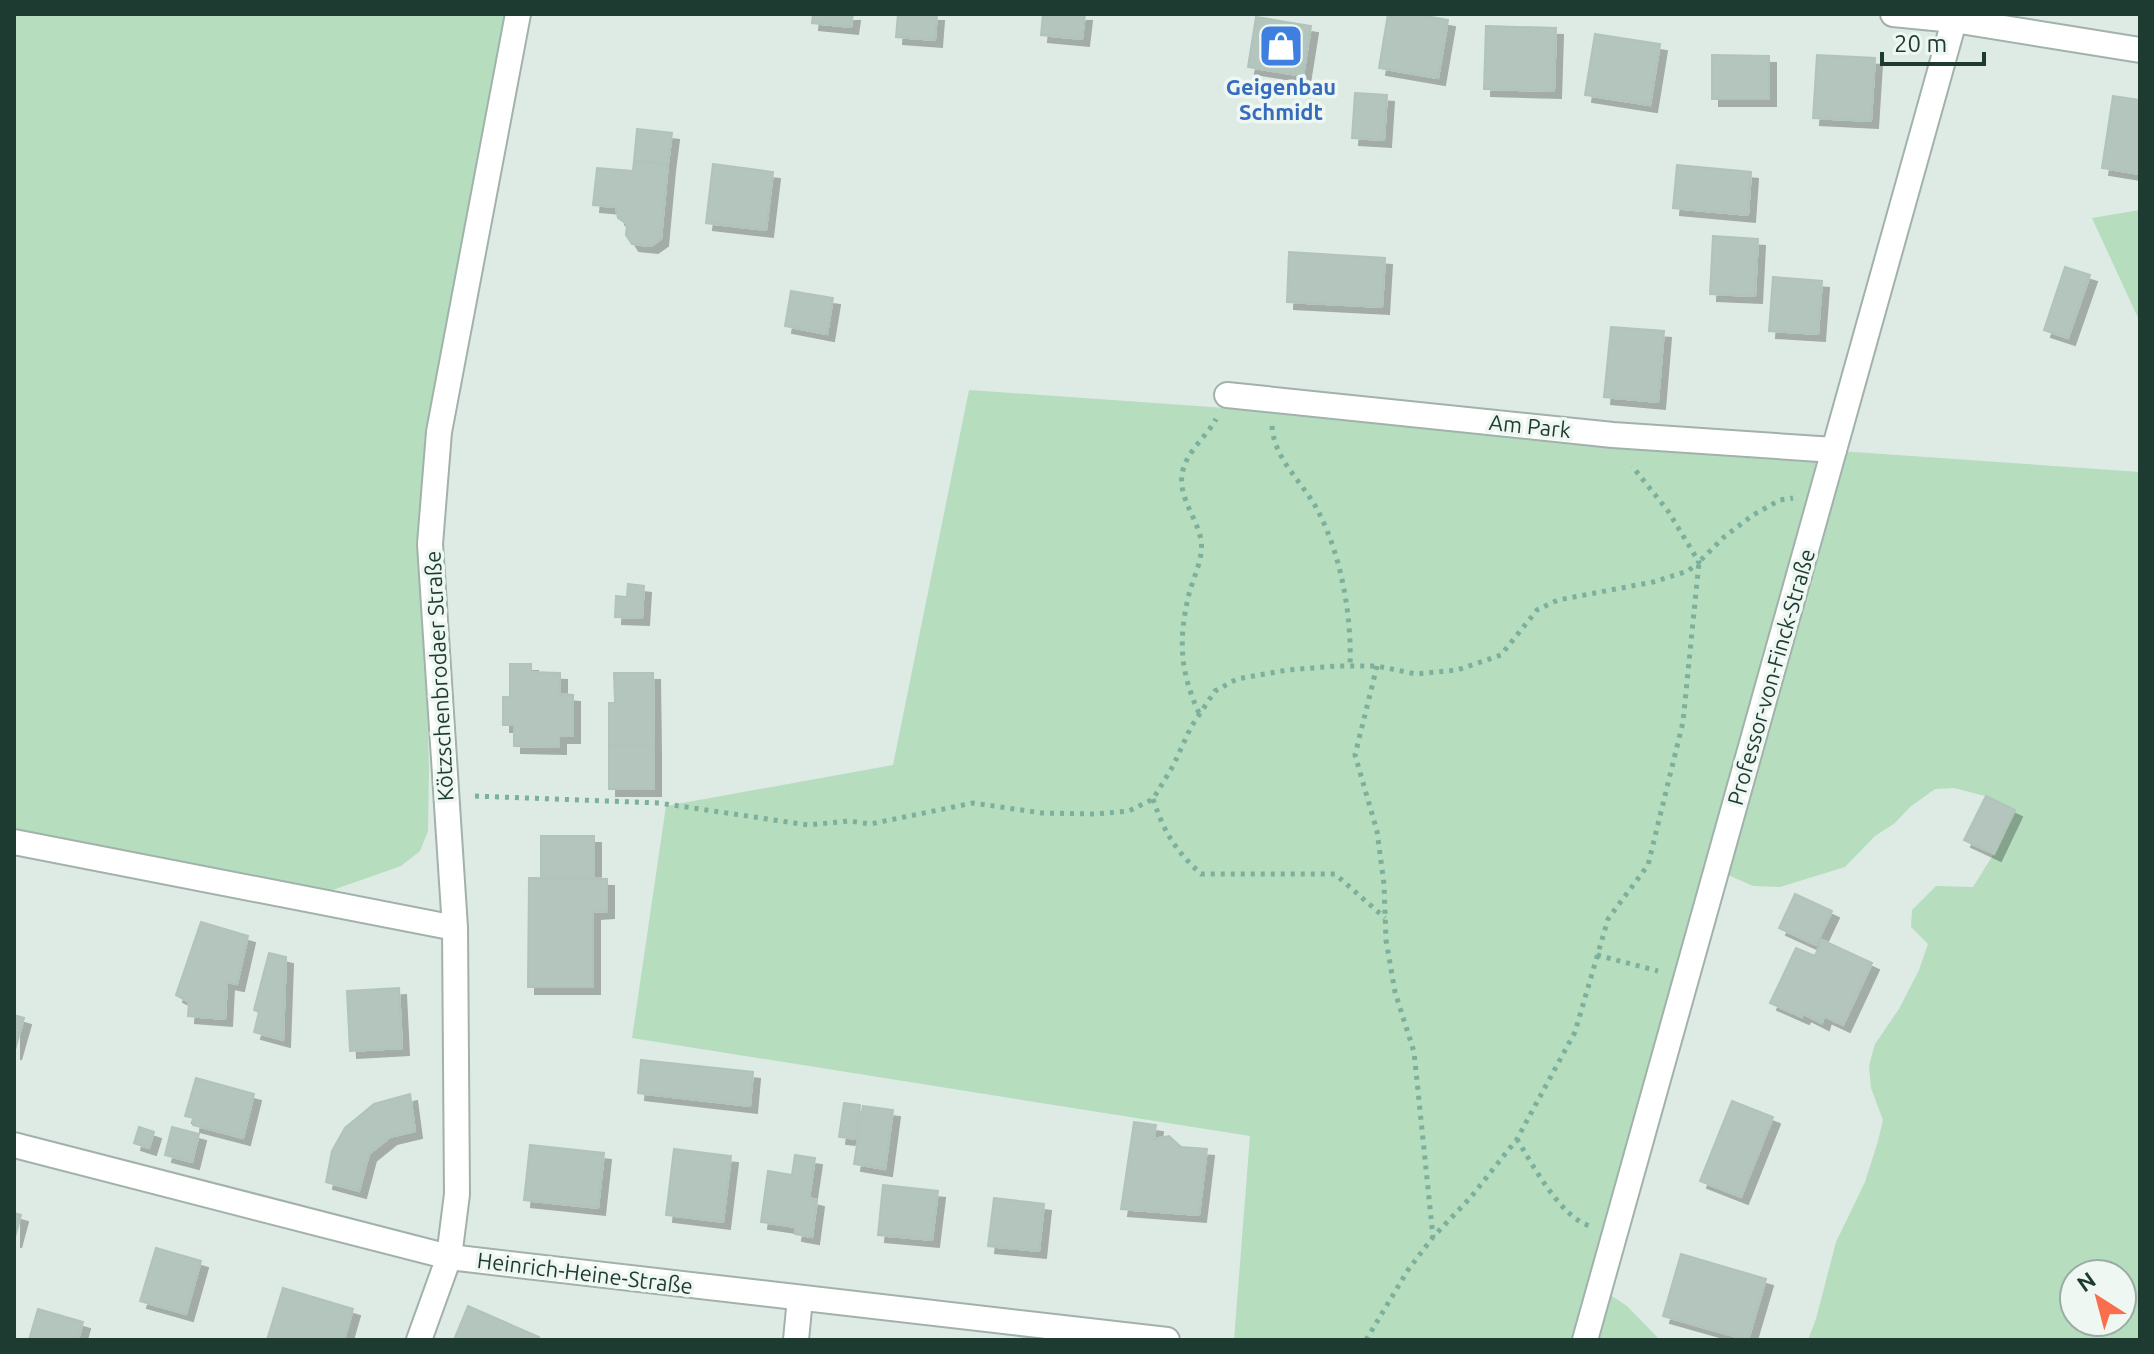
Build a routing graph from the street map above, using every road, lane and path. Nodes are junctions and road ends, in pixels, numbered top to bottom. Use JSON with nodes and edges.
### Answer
{"nodes":[{"id":1,"x":518,"y":14,"type":"edge"},
{"id":2,"x":1893,"y":14,"type":"edge"},
{"id":3,"x":1955,"y":17,"type":"edge"},
{"id":4,"x":2140,"y":50,"type":"edge"},
{"id":5,"x":1227,"y":395,"type":"joint"},
{"id":6,"x":1272,"y":400,"type":"junction"},
{"id":7,"x":1613,"y":435,"type":"junction"},
{"id":8,"x":1834,"y":450,"type":"junction"},
{"id":9,"x":1821,"y":497,"type":"junction"},
{"id":10,"x":1699,"y":562,"type":"junction"},
{"id":11,"x":1350,"y":666,"type":"junction"},
{"id":12,"x":1377,"y":666,"type":"junction"},
{"id":13,"x":1200,"y":714,"type":"junction"},
{"id":14,"x":446,"y":794,"type":"junction"},
{"id":15,"x":1153,"y":799,"type":"junction"},
{"id":16,"x":14,"y":842,"type":"edge"},
{"id":17,"x":1385,"y":918,"type":"junction"},
{"id":18,"x":455,"y":928,"type":"junction"},
{"id":19,"x":1597,"y":955,"type":"junction"},
{"id":20,"x":1686,"y":978,"type":"junction"},
{"id":21,"x":1517,"y":1139,"type":"junction"},
{"id":22,"x":14,"y":1145,"type":"edge"},
{"id":23,"x":1615,"y":1233,"type":"junction"},
{"id":24,"x":1433,"y":1237,"type":"junction"},
{"id":25,"x":449,"y":1257,"type":"junction"},
{"id":26,"x":800,"y":1298,"type":"junction"},
{"id":27,"x":419,"y":1340,"type":"edge"},
{"id":28,"x":796,"y":1340,"type":"edge"},
{"id":29,"x":1167,"y":1340,"type":"edge"},
{"id":30,"x":1366,"y":1340,"type":"edge"},
{"id":31,"x":1585,"y":1340,"type":"edge"}],
"edges":[{"from":1,"to":14,"type":"street","name":"Kötzschenbrodaer Straße"},
{"from":2,"to":3,"type":"street"},
{"from":3,"to":4,"type":"street"},
{"from":3,"to":8,"type":"street","name":"Professor-von-Finck-Straße"},
{"from":5,"to":6,"type":"street","name":"Am Park"},
{"from":5,"to":13,"type":"path"},
{"from":6,"to":7,"type":"street","name":"Am Park"},
{"from":6,"to":11,"type":"path"},
{"from":7,"to":8,"type":"street","name":"Am Park"},
{"from":7,"to":10,"type":"path"},
{"from":8,"to":9,"type":"street","name":"Professor-von-Finck-Straße"},
{"from":9,"to":10,"type":"path"},
{"from":9,"to":20,"type":"street","name":"Professor-von-Finck-Straße"},
{"from":10,"to":12,"type":"path"},
{"from":10,"to":19,"type":"path"},
{"from":11,"to":12,"type":"path"},
{"from":11,"to":13,"type":"path"},
{"from":12,"to":17,"type":"path"},
{"from":13,"to":15,"type":"path"},
{"from":14,"to":15,"type":"path"},
{"from":14,"to":18,"type":"street","name":"Kötzschenbrodaer Straße"},
{"from":15,"to":17,"type":"path"},
{"from":16,"to":18,"type":"street"},
{"from":17,"to":24,"type":"path"},
{"from":18,"to":25,"type":"street","name":"Kötzschenbrodaer Straße"},
{"from":19,"to":20,"type":"path"},
{"from":19,"to":21,"type":"path"},
{"from":20,"to":23,"type":"street","name":"Professor-von-Finck-Straße"},
{"from":21,"to":23,"type":"path"},
{"from":21,"to":24,"type":"path"},
{"from":22,"to":25,"type":"street","name":"Heinrich-Heine-Straße"},
{"from":23,"to":31,"type":"street","name":"Professor-von-Finck-Straße"},
{"from":24,"to":30,"type":"path"},
{"from":25,"to":26,"type":"street","name":"Heinrich-Heine-Straße"},
{"from":25,"to":27,"type":"street","name":"Kötzschenbrodaer Straße"},
{"from":26,"to":28,"type":"street"},
{"from":26,"to":29,"type":"street","name":"Heinrich-Heine-Straße"}]}
